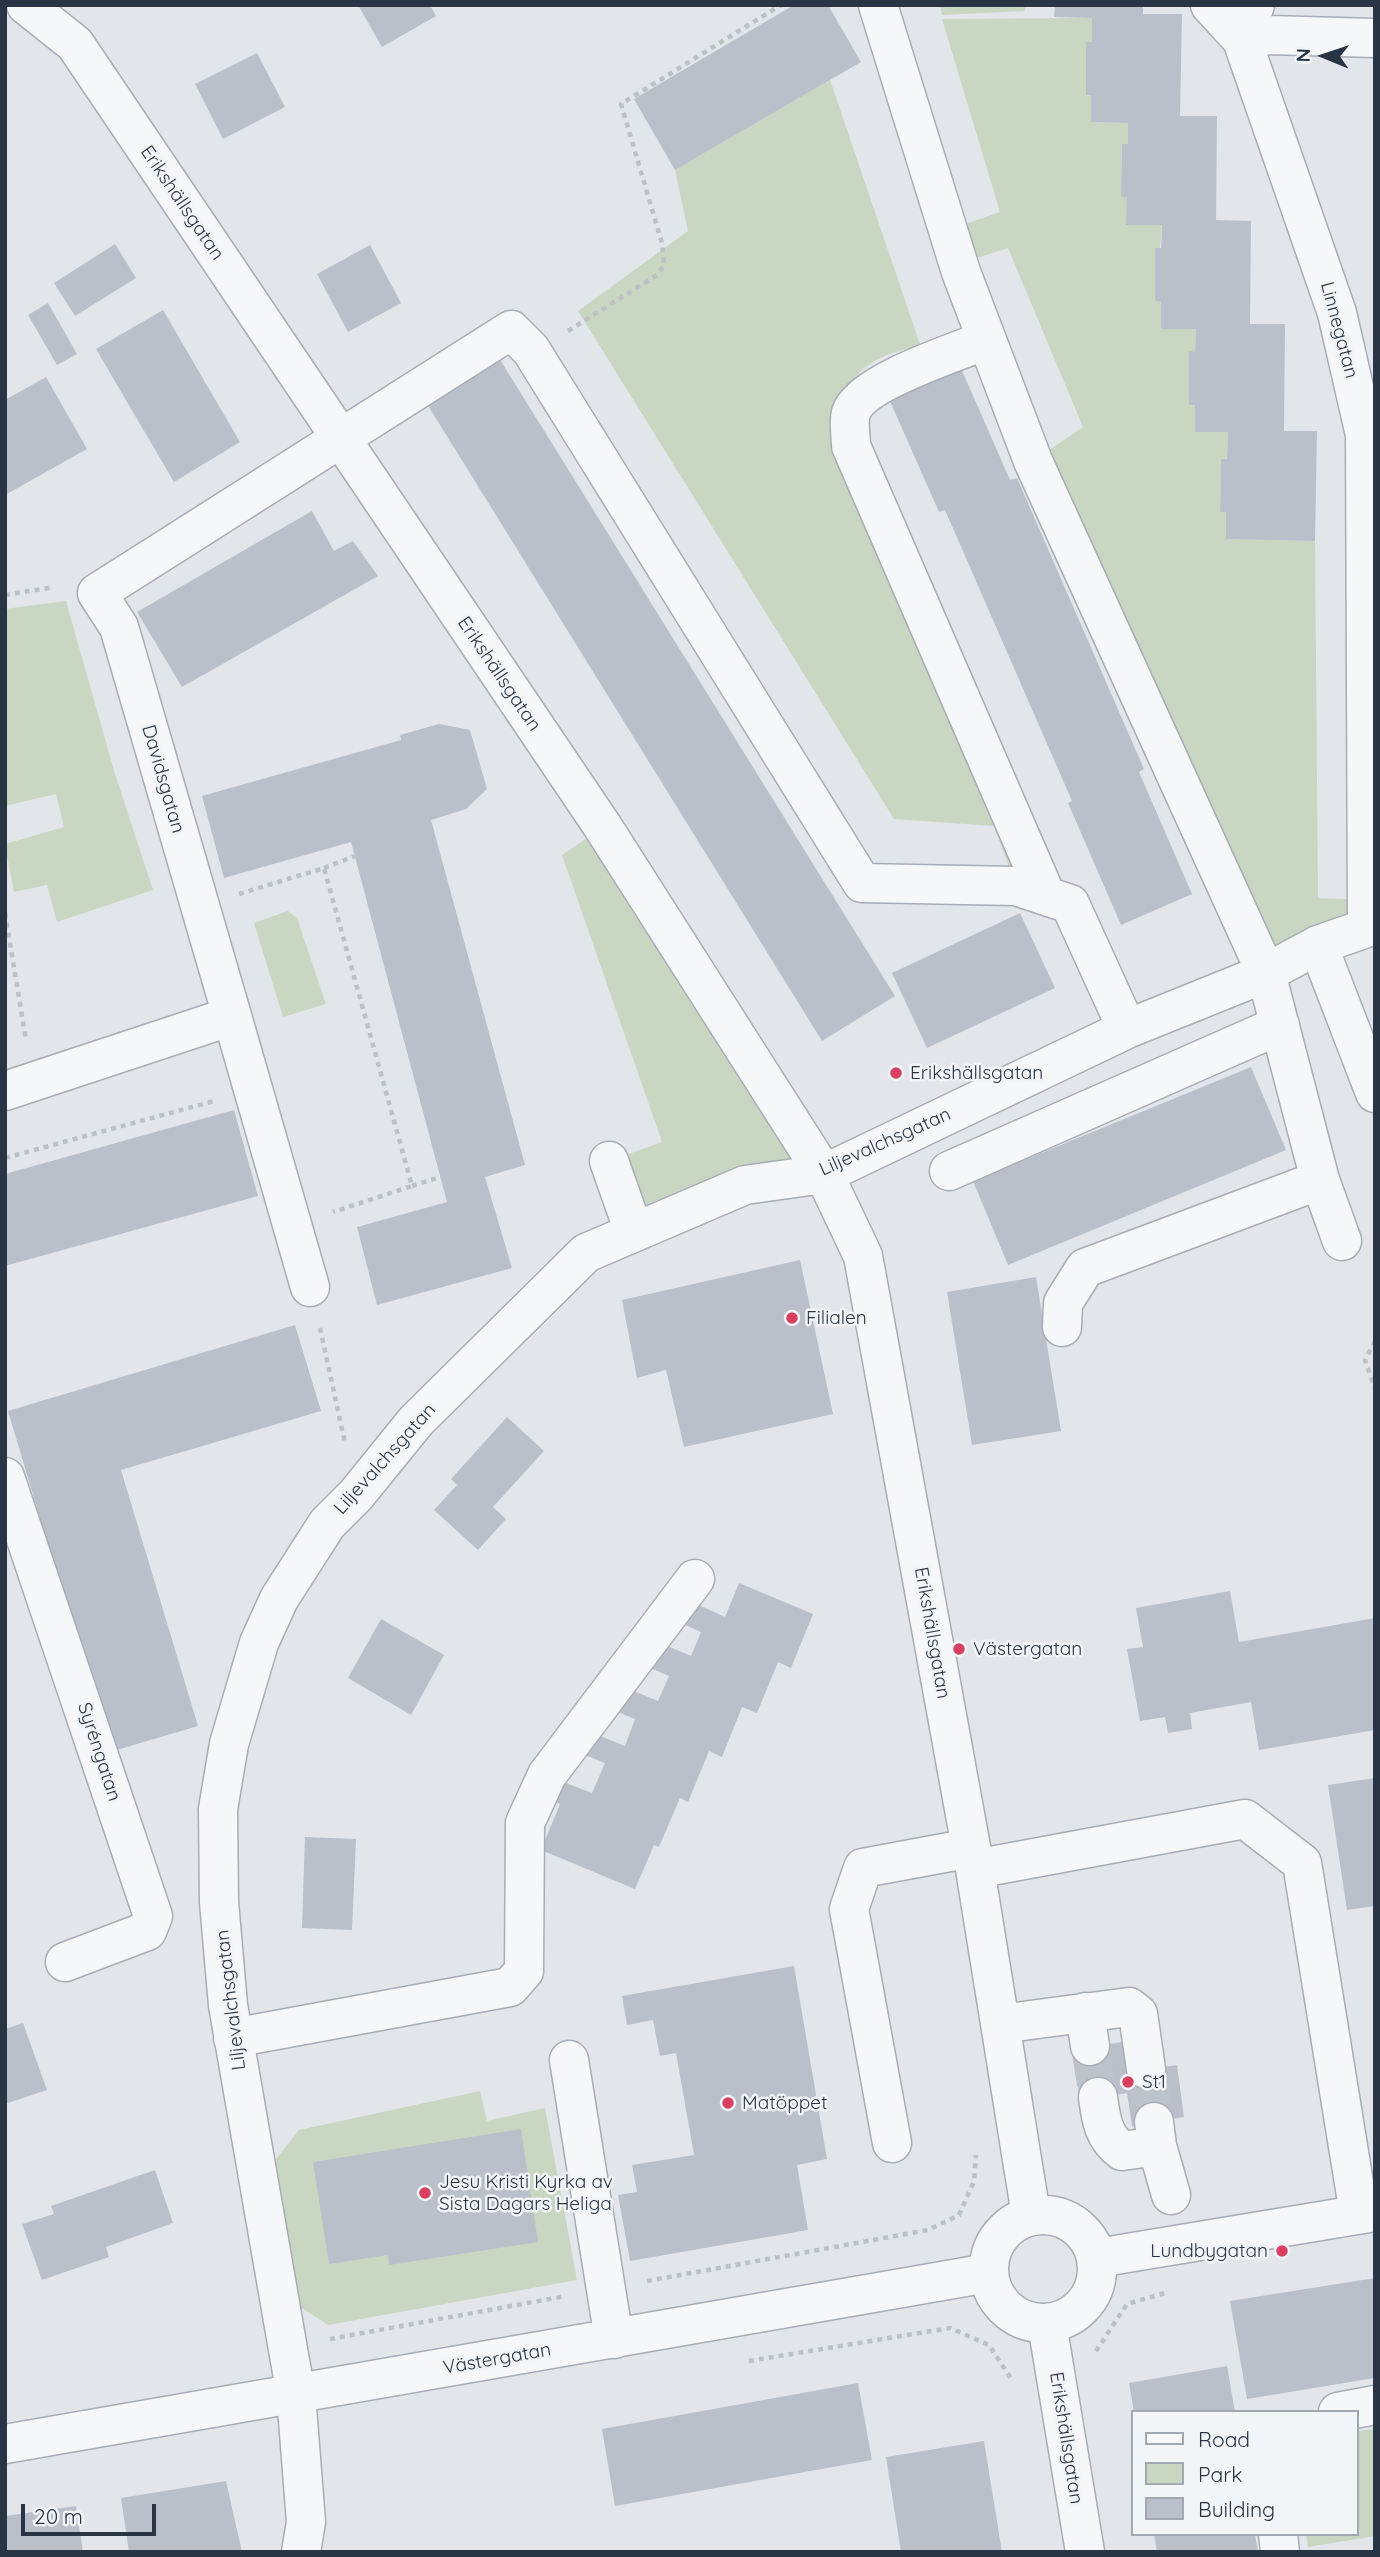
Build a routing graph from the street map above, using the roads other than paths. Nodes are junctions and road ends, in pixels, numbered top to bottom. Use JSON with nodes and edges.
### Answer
{"nodes":[{"id":1,"x":26,"y":5,"type":"edge"},
{"id":2,"x":878,"y":5,"type":"edge"},
{"id":3,"x":1210,"y":5,"type":"edge"},
{"id":4,"x":1248,"y":22,"type":"edge"},
{"id":5,"x":1375,"y":38,"type":"edge"},
{"id":6,"x":984,"y":341,"type":"junction"},
{"id":7,"x":339,"y":437,"type":"junction"},
{"id":8,"x":1370,"y":551,"type":"edge"},
{"id":9,"x":1045,"y":893,"type":"junction"},
{"id":10,"x":1371,"y":926,"type":"edge"},
{"id":11,"x":1318,"y":944,"type":"junction"},
{"id":12,"x":1266,"y":973,"type":"junction"},
{"id":13,"x":232,"y":1016,"type":"junction"},
{"id":14,"x":1280,"y":1025,"type":"junction"},
{"id":15,"x":1127,"y":1029,"type":"junction"},
{"id":16,"x":1373,"y":1083,"type":"edge"},
{"id":17,"x":19,"y":1087,"type":"edge"},
{"id":18,"x":609,"y":1161,"type":"dead end"},
{"id":19,"x":949,"y":1171,"type":"dead end"},
{"id":20,"x":824,"y":1174,"type":"junction"},
{"id":21,"x":1320,"y":1180,"type":"junction"},
{"id":22,"x":634,"y":1232,"type":"junction"},
{"id":23,"x":1342,"y":1241,"type":"dead end"},
{"id":24,"x":310,"y":1287,"type":"road end"},
{"id":25,"x":1062,"y":1327,"type":"dead end"},
{"id":26,"x":7,"y":1486,"type":"edge"},
{"id":27,"x":20,"y":1561,"type":"edge"},
{"id":28,"x":695,"y":1579,"type":"dead end"},
{"id":29,"x":973,"y":1859,"type":"junction"},
{"id":30,"x":65,"y":1962,"type":"dead end"},
{"id":31,"x":1000,"y":2024,"type":"junction"},
{"id":32,"x":233,"y":2038,"type":"junction"},
{"id":33,"x":569,"y":2060,"type":"dead end"},
{"id":34,"x":1146,"y":2069,"type":"tunnel mouth"},
{"id":35,"x":1098,"y":2097,"type":"tunnel mouth"},
{"id":36,"x":892,"y":2143,"type":"dead end"},
{"id":37,"x":1171,"y":2195,"type":"dead end"},
{"id":38,"x":1367,"y":2213,"type":"edge"},
{"id":39,"x":1031,"y":2215,"type":"junction"},
{"id":40,"x":1097,"y":2258,"type":"junction"},
{"id":41,"x":988,"y":2273,"type":"junction"},
{"id":42,"x":1047,"y":2324,"type":"junction"},
{"id":43,"x":614,"y":2339,"type":"junction"},
{"id":44,"x":296,"y":2395,"type":"junction"},
{"id":45,"x":1375,"y":2405,"type":"edge"},
{"id":46,"x":1349,"y":2410,"type":"edge"},
{"id":47,"x":5,"y":2444,"type":"edge"},
{"id":48,"x":301,"y":2552,"type":"edge"},
{"id":49,"x":1085,"y":2552,"type":"edge"}],
"edges":[{"from":1,"to":7,"type":"street","name":"Erikshällsgatan"},
{"from":2,"to":6,"type":"street"},
{"from":3,"to":4,"type":"street","name":"Linnegatan"},
{"from":4,"to":5,"type":"street"},
{"from":4,"to":8,"type":"street","name":"Linnegatan"},
{"from":6,"to":9,"type":"street"},
{"from":6,"to":12,"type":"street"},
{"from":7,"to":9,"type":"street"},
{"from":7,"to":13,"type":"street","name":"Davidsgatan"},
{"from":7,"to":20,"type":"street","name":"Erikshällsgatan"},
{"from":8,"to":10,"type":"street","name":"Linnegatan"},
{"from":9,"to":15,"type":"street"},
{"from":10,"to":11,"type":"street","name":"Liljevalchsgatan"},
{"from":11,"to":12,"type":"street","name":"Liljevalchsgatan"},
{"from":11,"to":16,"type":"street"},
{"from":12,"to":14,"type":"street"},
{"from":12,"to":15,"type":"street","name":"Liljevalchsgatan"},
{"from":13,"to":17,"type":"street"},
{"from":13,"to":24,"type":"street","name":"Davidsgatan"},
{"from":14,"to":19,"type":"street"},
{"from":14,"to":21,"type":"street"},
{"from":15,"to":20,"type":"street","name":"Liljevalchsgatan"},
{"from":18,"to":22,"type":"street"},
{"from":20,"to":22,"type":"street","name":"Liljevalchsgatan"},
{"from":20,"to":29,"type":"street","name":"Erikshällsgatan"},
{"from":21,"to":23,"type":"street"},
{"from":21,"to":25,"type":"street"},
{"from":22,"to":32,"type":"street","name":"Liljevalchsgatan"},
{"from":26,"to":27,"type":"street","name":"Syréngatan"},
{"from":27,"to":30,"type":"street","name":"Syréngatan"},
{"from":28,"to":32,"type":"street"},
{"from":29,"to":31,"type":"street","name":"Erikshällsgatan"},
{"from":29,"to":36,"type":"street"},
{"from":29,"to":38,"type":"street"},
{"from":31,"to":34,"type":"street"},
{"from":31,"to":39,"type":"street","name":"Erikshällsgatan"},
{"from":32,"to":44,"type":"street","name":"Liljevalchsgatan"},
{"from":33,"to":43,"type":"street"},
{"from":35,"to":37,"type":"street"},
{"from":38,"to":40,"type":"street"},
{"from":39,"to":40,"type":"street"},
{"from":39,"to":41,"type":"street"},
{"from":40,"to":42,"type":"street"},
{"from":41,"to":42,"type":"street"},
{"from":41,"to":43,"type":"street","name":"Västergatan"},
{"from":42,"to":49,"type":"street","name":"Erikshällsgatan"},
{"from":43,"to":44,"type":"street","name":"Västergatan"},
{"from":44,"to":47,"type":"street","name":"Västergatan"},
{"from":44,"to":48,"type":"street","name":"Liljevalchsgatan"},
{"from":45,"to":46,"type":"street"}]}
